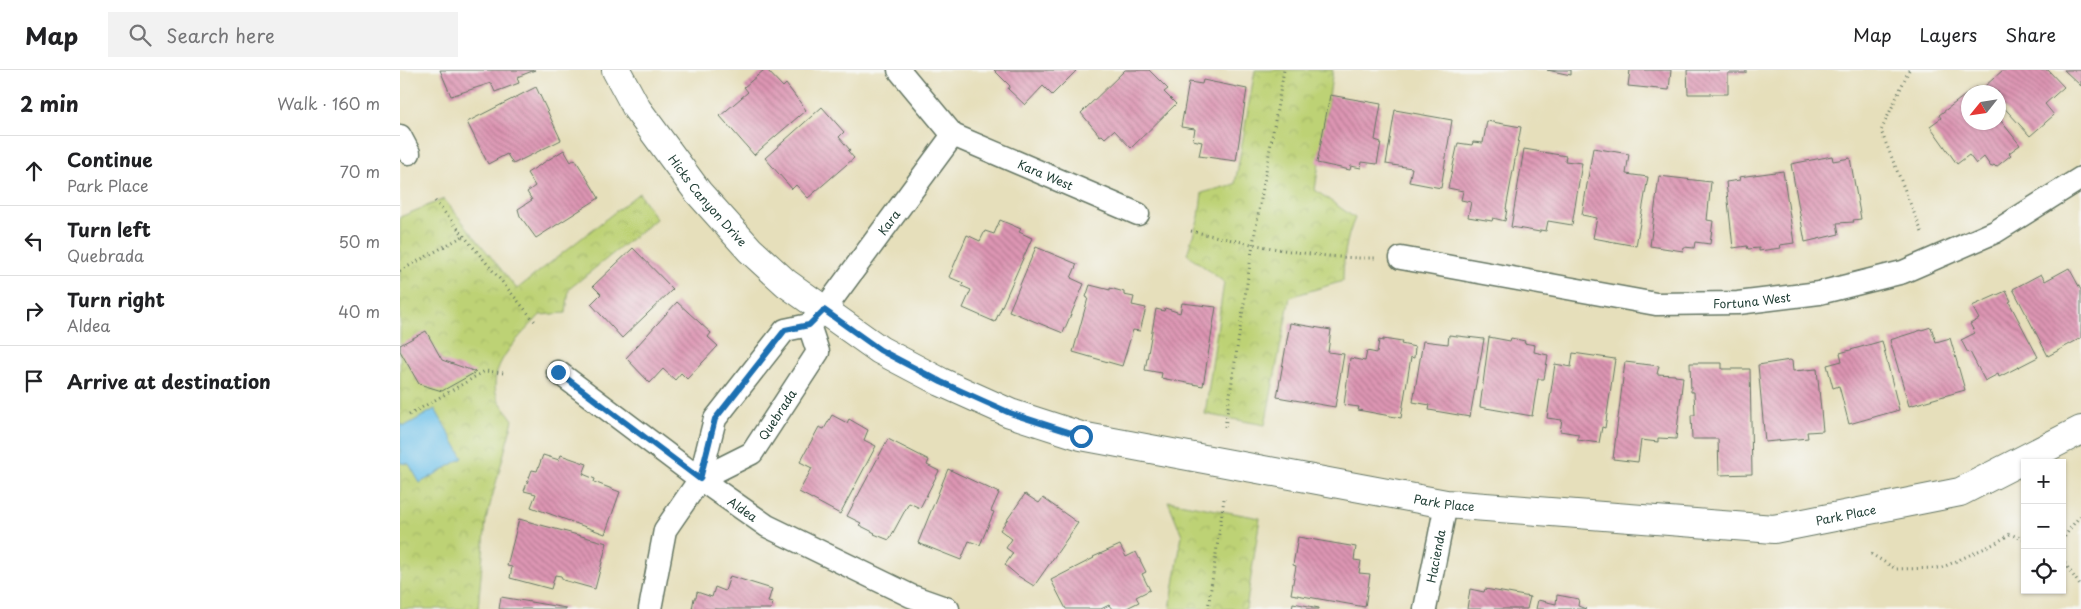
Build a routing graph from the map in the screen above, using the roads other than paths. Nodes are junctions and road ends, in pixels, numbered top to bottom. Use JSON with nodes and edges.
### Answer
{"nodes":[{"id":1,"x":616,"y":70,"type":"edge"},
{"id":2,"x":899,"y":70,"type":"edge"},
{"id":3,"x":953,"y":135,"type":"junction"},
{"id":4,"x":2081,"y":178,"type":"edge"},
{"id":5,"x":1138,"y":214,"type":"dead end"},
{"id":6,"x":1400,"y":258,"type":"road end"},
{"id":7,"x":817,"y":318,"type":"junction"},
{"id":8,"x":558,"y":372,"type":"dead end"},
{"id":9,"x":2081,"y":430,"type":"edge"},
{"id":10,"x":700,"y":479,"type":"junction"},
{"id":11,"x":1446,"y":504,"type":"junction"},
{"id":12,"x":650,"y":609,"type":"edge"},
{"id":13,"x":948,"y":609,"type":"edge"},
{"id":14,"x":1425,"y":609,"type":"edge"}],
"edges":[{"from":1,"to":7,"type":"street","name":"Hicks Canyon Drive"},
{"from":2,"to":3,"type":"street"},
{"from":3,"to":5,"type":"street","name":"Kara West"},
{"from":3,"to":7,"type":"street","name":"Kara"},
{"from":4,"to":6,"type":"street","name":"Fortuna West"},
{"from":7,"to":10,"type":"street","name":"Quebrada"},
{"from":7,"to":10,"type":"street","name":"Quebrada"},
{"from":7,"to":11,"type":"street","name":"Park Place"},
{"from":8,"to":10,"type":"street","name":"Aldea"},
{"from":9,"to":11,"type":"street","name":"Park Place"},
{"from":10,"to":12,"type":"street","name":"Quebrada"},
{"from":10,"to":13,"type":"street","name":"Aldea"},
{"from":11,"to":14,"type":"street","name":"Hacienda"}]}
